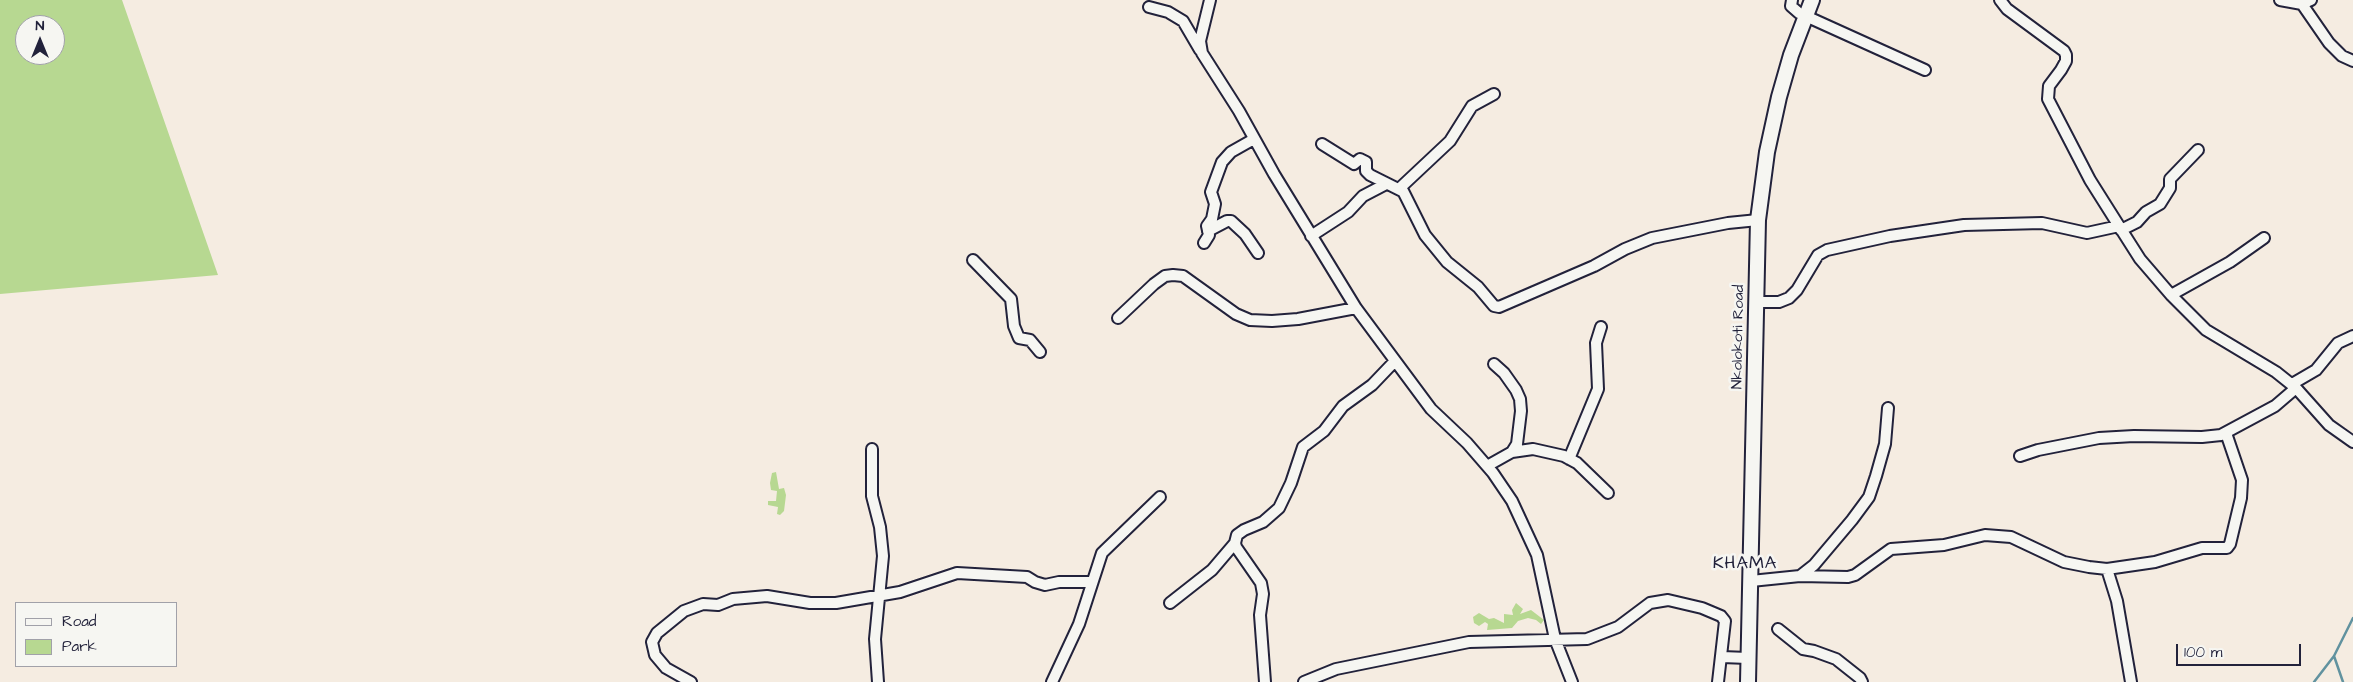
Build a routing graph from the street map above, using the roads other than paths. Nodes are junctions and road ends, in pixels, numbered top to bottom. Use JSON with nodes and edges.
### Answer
{"nodes":[{"id":1,"x":1210,"y":0,"type":"edge"},
{"id":2,"x":1792,"y":0,"type":"edge"},
{"id":3,"x":1812,"y":0,"type":"edge"},
{"id":4,"x":2000,"y":0,"type":"edge"},
{"id":5,"x":2280,"y":0,"type":"edge"},
{"id":6,"x":2307,"y":2,"type":"edge"},
{"id":7,"x":1150,"y":7,"type":"dead end"},
{"id":8,"x":1805,"y":16,"type":"junction"},
{"id":9,"x":1202,"y":53,"type":"junction"},
{"id":10,"x":2353,"y":61,"type":"edge"},
{"id":11,"x":1925,"y":70,"type":"dead end"},
{"id":12,"x":1494,"y":94,"type":"dead end"},
{"id":13,"x":1254,"y":139,"type":"junction"},
{"id":14,"x":1322,"y":144,"type":"dead end"},
{"id":15,"x":2198,"y":150,"type":"dead end"},
{"id":16,"x":1386,"y":184,"type":"junction"},
{"id":17,"x":1402,"y":192,"type":"junction"},
{"id":18,"x":1758,"y":220,"type":"junction"},
{"id":19,"x":2120,"y":228,"type":"junction"},
{"id":20,"x":1208,"y":231,"type":"junction"},
{"id":21,"x":1311,"y":236,"type":"junction"},
{"id":22,"x":2264,"y":238,"type":"dead end"},
{"id":23,"x":1204,"y":243,"type":"dead end"},
{"id":24,"x":1258,"y":253,"type":"dead end"},
{"id":25,"x":973,"y":260,"type":"dead end"},
{"id":26,"x":2171,"y":294,"type":"junction"},
{"id":27,"x":1756,"y":302,"type":"junction"},
{"id":28,"x":1356,"y":308,"type":"junction"},
{"id":29,"x":1118,"y":318,"type":"dead end"},
{"id":30,"x":1601,"y":327,"type":"dead end"},
{"id":31,"x":2353,"y":336,"type":"edge"},
{"id":32,"x":1040,"y":352,"type":"dead end"},
{"id":33,"x":1394,"y":362,"type":"junction"},
{"id":34,"x":1494,"y":364,"type":"dead end"},
{"id":35,"x":2294,"y":386,"type":"junction"},
{"id":36,"x":1888,"y":408,"type":"dead end"},
{"id":37,"x":2226,"y":433,"type":"junction"},
{"id":38,"x":2353,"y":442,"type":"edge"},
{"id":39,"x":872,"y":449,"type":"dead end"},
{"id":40,"x":1512,"y":452,"type":"junction"},
{"id":41,"x":2020,"y":456,"type":"dead end"},
{"id":42,"x":1569,"y":458,"type":"junction"},
{"id":43,"x":1487,"y":466,"type":"junction"},
{"id":44,"x":1608,"y":493,"type":"dead end"},
{"id":45,"x":1160,"y":497,"type":"dead end"},
{"id":46,"x":1235,"y":543,"type":"junction"},
{"id":47,"x":2107,"y":568,"type":"junction"},
{"id":48,"x":1800,"y":576,"type":"junction"},
{"id":49,"x":1751,"y":581,"type":"junction"},
{"id":50,"x":1092,"y":582,"type":"junction"},
{"id":51,"x":880,"y":595,"type":"junction"},
{"id":52,"x":1170,"y":603,"type":"dead end"},
{"id":53,"x":1778,"y":629,"type":"dead end"},
{"id":54,"x":1555,"y":639,"type":"junction"},
{"id":55,"x":1722,"y":657,"type":"junction"},
{"id":56,"x":1748,"y":658,"type":"junction"},
{"id":57,"x":691,"y":682,"type":"edge"},
{"id":58,"x":878,"y":682,"type":"edge"},
{"id":59,"x":1052,"y":682,"type":"edge"},
{"id":60,"x":1265,"y":682,"type":"edge"},
{"id":61,"x":1304,"y":682,"type":"edge"},
{"id":62,"x":1572,"y":682,"type":"edge"},
{"id":63,"x":1718,"y":682,"type":"edge"},
{"id":64,"x":1748,"y":682,"type":"edge"},
{"id":65,"x":1862,"y":682,"type":"edge"},
{"id":66,"x":2132,"y":682,"type":"edge"}],
"edges":[{"from":1,"to":9,"type":"street"},
{"from":2,"to":8,"type":"street"},
{"from":3,"to":8,"type":"main road","name":"Nkolokoti Road"},
{"from":4,"to":19,"type":"street"},
{"from":5,"to":6,"type":"street"},
{"from":6,"to":10,"type":"street"},
{"from":7,"to":9,"type":"street"},
{"from":8,"to":11,"type":"street"},
{"from":8,"to":18,"type":"main road","name":"Nkolokoti Road"},
{"from":9,"to":13,"type":"street"},
{"from":12,"to":17,"type":"street"},
{"from":13,"to":20,"type":"street"},
{"from":13,"to":21,"type":"street"},
{"from":14,"to":16,"type":"street"},
{"from":15,"to":19,"type":"street"},
{"from":16,"to":17,"type":"street"},
{"from":16,"to":21,"type":"street"},
{"from":17,"to":18,"type":"street"},
{"from":18,"to":27,"type":"main road","name":"Nkolokoti Road"},
{"from":19,"to":26,"type":"street"},
{"from":19,"to":27,"type":"street"},
{"from":20,"to":23,"type":"street"},
{"from":20,"to":24,"type":"street"},
{"from":21,"to":28,"type":"street"},
{"from":22,"to":26,"type":"street"},
{"from":25,"to":32,"type":"street"},
{"from":26,"to":35,"type":"street"},
{"from":27,"to":49,"type":"main road","name":"Nkolokoti Road"},
{"from":28,"to":29,"type":"street"},
{"from":28,"to":33,"type":"street"},
{"from":30,"to":42,"type":"street"},
{"from":31,"to":35,"type":"street"},
{"from":33,"to":43,"type":"street"},
{"from":33,"to":46,"type":"street"},
{"from":34,"to":40,"type":"street"},
{"from":35,"to":37,"type":"street"},
{"from":35,"to":38,"type":"street"},
{"from":36,"to":48,"type":"street"},
{"from":37,"to":41,"type":"street"},
{"from":37,"to":47,"type":"street"},
{"from":39,"to":51,"type":"street"},
{"from":40,"to":42,"type":"street"},
{"from":40,"to":43,"type":"street"},
{"from":42,"to":44,"type":"street"},
{"from":43,"to":54,"type":"street"},
{"from":45,"to":50,"type":"street"},
{"from":46,"to":52,"type":"street"},
{"from":46,"to":60,"type":"street"},
{"from":47,"to":48,"type":"street"},
{"from":47,"to":66,"type":"street"},
{"from":48,"to":49,"type":"street"},
{"from":49,"to":56,"type":"main road","name":"Nkolokoti Road"},
{"from":50,"to":51,"type":"street"},
{"from":50,"to":59,"type":"street"},
{"from":51,"to":57,"type":"street"},
{"from":51,"to":58,"type":"street"},
{"from":53,"to":65,"type":"street"},
{"from":54,"to":55,"type":"street"},
{"from":54,"to":61,"type":"street"},
{"from":54,"to":62,"type":"street"},
{"from":55,"to":56,"type":"street"},
{"from":55,"to":63,"type":"street"},
{"from":56,"to":64,"type":"main road","name":"Nkolokoti Road"}]}
